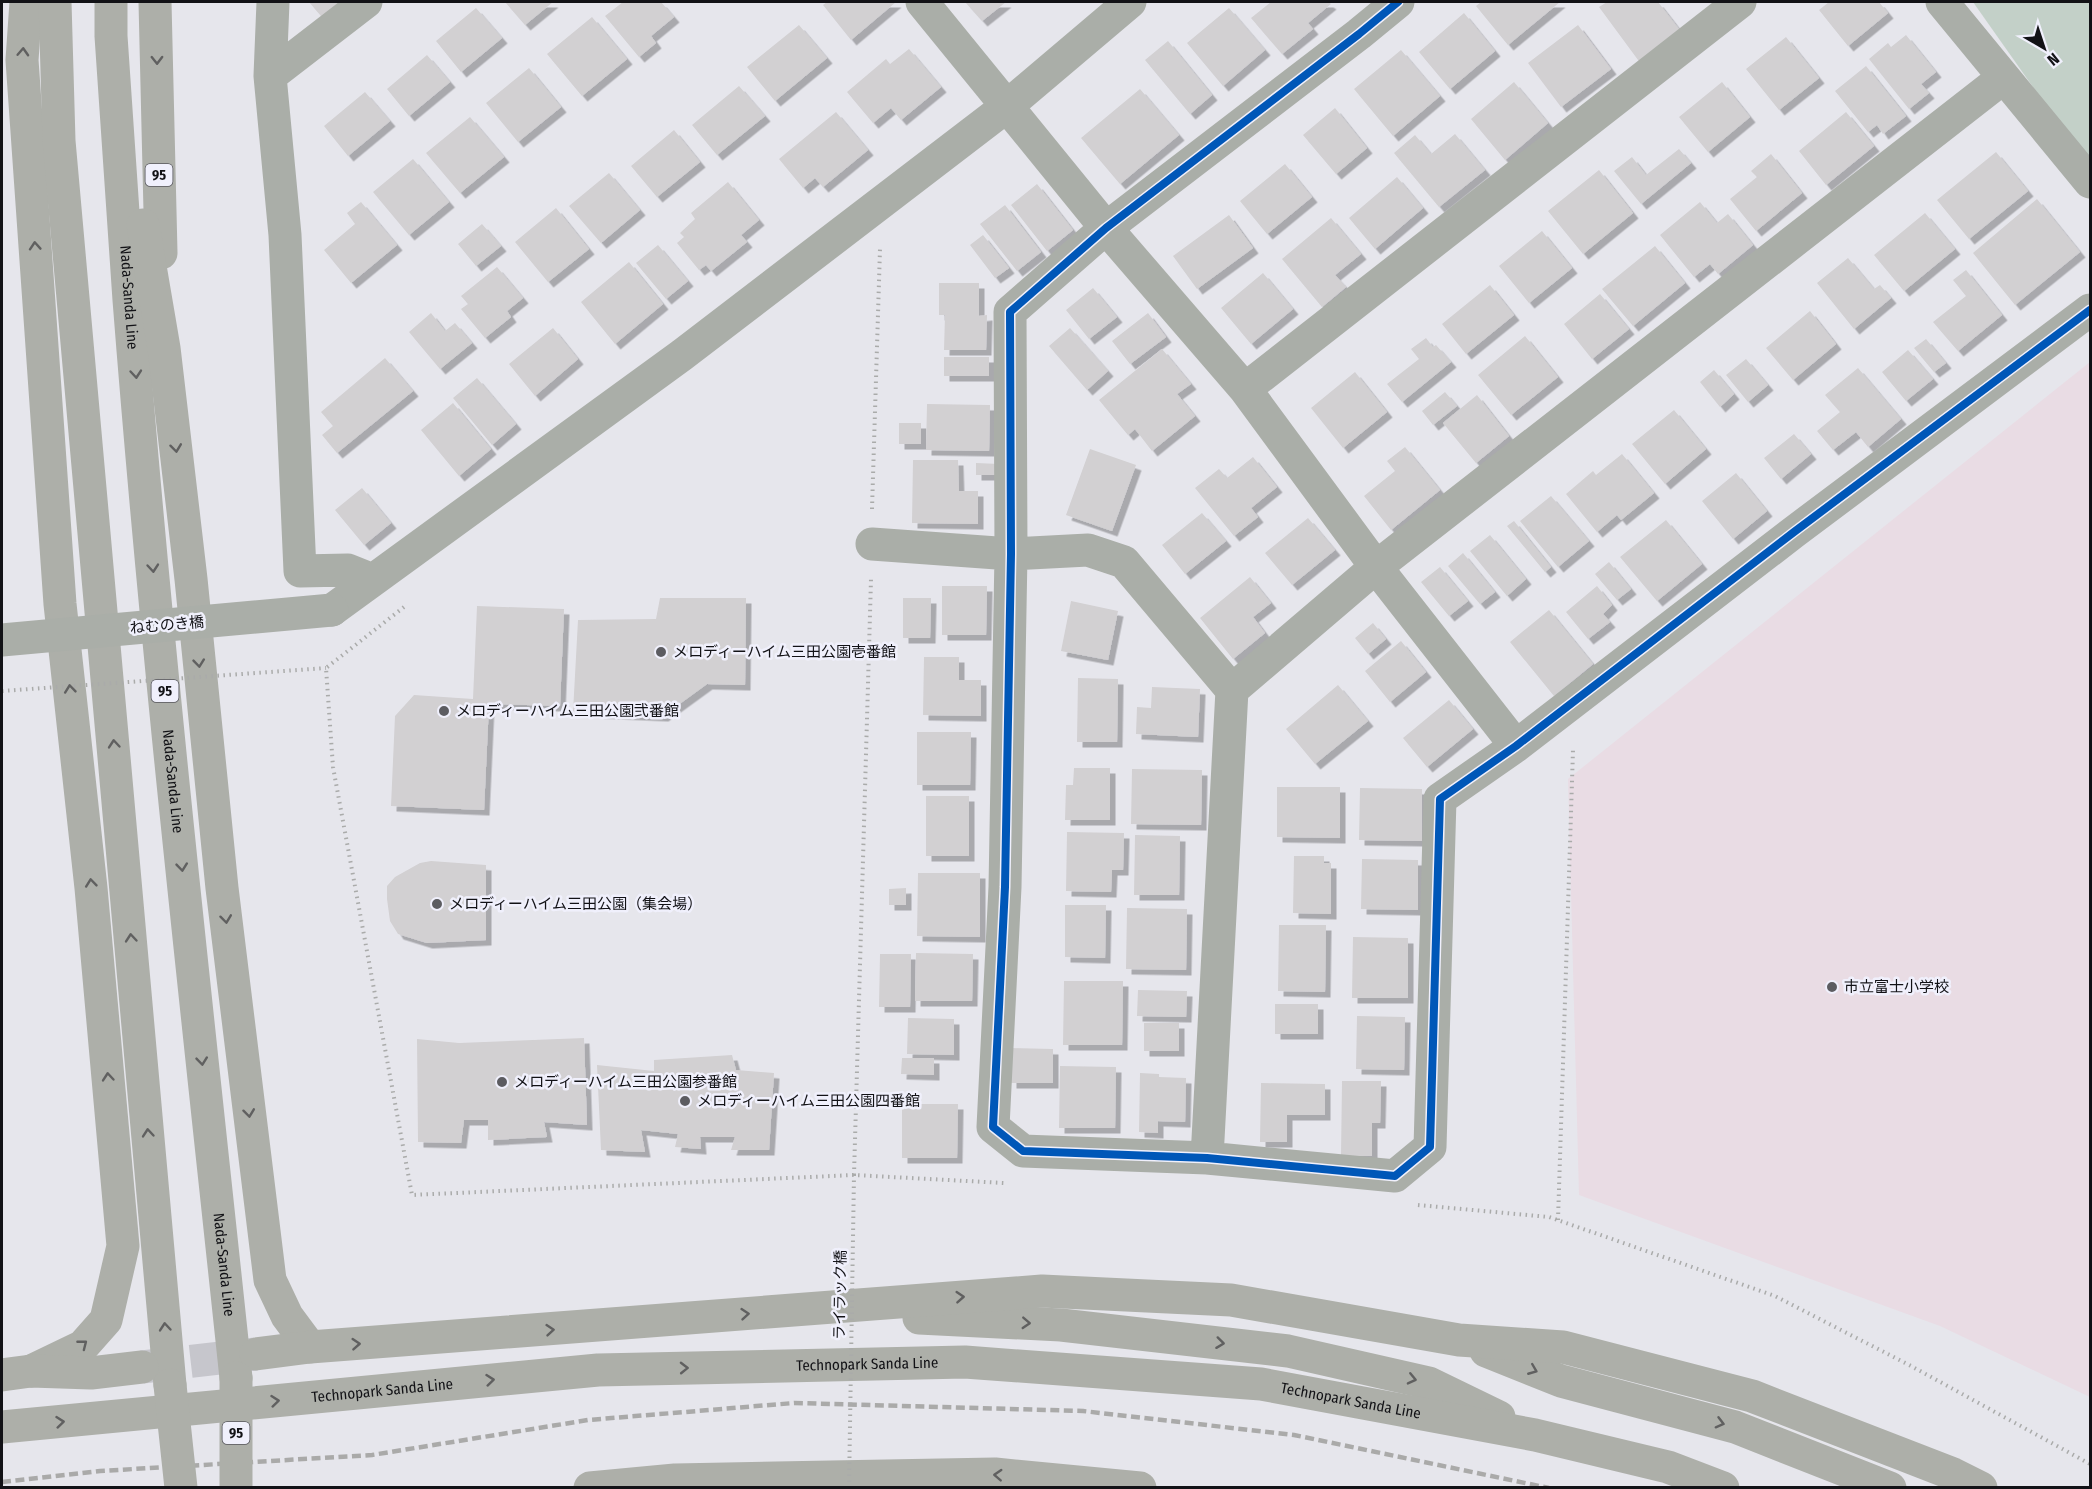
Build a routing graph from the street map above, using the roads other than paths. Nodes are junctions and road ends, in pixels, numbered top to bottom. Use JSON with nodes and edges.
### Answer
{"nodes":[{"id":1,"x":26,"y":2,"type":"edge"},
{"id":2,"x":55,"y":2,"type":"edge"},
{"id":3,"x":111,"y":2,"type":"edge"},
{"id":4,"x":155,"y":2,"type":"edge"},
{"id":5,"x":273,"y":2,"type":"edge"},
{"id":6,"x":366,"y":2,"type":"edge"},
{"id":7,"x":922,"y":2,"type":"edge"},
{"id":8,"x":1130,"y":2,"type":"edge"},
{"id":9,"x":1398,"y":2,"type":"edge"},
{"id":10,"x":1740,"y":2,"type":"edge"},
{"id":11,"x":1942,"y":2,"type":"edge"},
{"id":12,"x":111,"y":36,"type":"junction"},
{"id":13,"x":270,"y":76,"type":"junction"},
{"id":14,"x":2003,"y":78,"type":"junction"},
{"id":15,"x":1006,"y":107,"type":"junction"},
{"id":16,"x":59,"y":141,"type":"junction"},
{"id":17,"x":2091,"y":182,"type":"edge"},
{"id":18,"x":1106,"y":228,"type":"junction"},
{"id":19,"x":2091,"y":310,"type":"edge"},
{"id":20,"x":164,"y":348,"type":"junction"},
{"id":21,"x":1245,"y":389,"type":"junction"},
{"id":22,"x":52,"y":493,"type":"junction"},
{"id":23,"x":872,"y":544,"type":"road end"},
{"id":24,"x":1011,"y":554,"type":"junction"},
{"id":25,"x":1376,"y":567,"type":"junction"},
{"id":26,"x":374,"y":580,"type":"junction"},
{"id":27,"x":2,"y":640,"type":"edge"},
{"id":28,"x":1232,"y":690,"type":"junction"},
{"id":29,"x":1516,"y":746,"type":"junction"},
{"id":30,"x":1207,"y":1158,"type":"junction"},
{"id":31,"x":779,"y":1311,"type":"junction"},
{"id":32,"x":1459,"y":1340,"type":"junction"},
{"id":33,"x":310,"y":1347,"type":"junction"},
{"id":34,"x":256,"y":1353,"type":"tunnel mouth"},
{"id":35,"x":142,"y":1367,"type":"tunnel mouth"},
{"id":36,"x":16,"y":1373,"type":"edge"},
{"id":37,"x":2,"y":1427,"type":"edge"},
{"id":38,"x":1535,"y":1435,"type":"junction"},
{"id":39,"x":181,"y":1488,"type":"edge"},
{"id":40,"x":236,"y":1488,"type":"edge"},
{"id":41,"x":590,"y":1488,"type":"edge"},
{"id":42,"x":1140,"y":1488,"type":"edge"},
{"id":43,"x":1723,"y":1488,"type":"edge"},
{"id":44,"x":1890,"y":1488,"type":"edge"},
{"id":45,"x":1981,"y":1488,"type":"edge"}],
"edges":[{"from":22,"to":1,"type":"main road","one_way":true},
{"from":2,"to":16,"type":"main road"},
{"from":3,"to":12,"type":"main road","name":"Nada-Sanda Line","number":"95"},
{"from":4,"to":20,"type":"main road","number":"95","one_way":true},
{"from":5,"to":13,"type":"street"},
{"from":6,"to":13,"type":"street"},
{"from":7,"to":15,"type":"street"},
{"from":8,"to":15,"type":"street"},
{"from":9,"to":18,"type":"street"},
{"from":10,"to":21,"type":"street"},
{"from":11,"to":14,"type":"street"},
{"from":12,"to":20,"type":"main road","number":"95"},
{"from":12,"to":40,"type":"main road","name":"Nada-Sanda Line","number":"95","one_way":true,"bridge":true},
{"from":13,"to":26,"type":"street"},
{"from":14,"to":17,"type":"street"},
{"from":14,"to":25,"type":"street"},
{"from":15,"to":18,"type":"street"},
{"from":15,"to":26,"type":"street"},
{"from":16,"to":22,"type":"main road"},
{"from":39,"to":16,"type":"main road","one_way":true,"bridge":true},
{"from":18,"to":21,"type":"street"},
{"from":18,"to":24,"type":"street"},
{"from":19,"to":29,"type":"street"},
{"from":20,"to":33,"type":"main road","number":"95","one_way":true},
{"from":21,"to":25,"type":"street"},
{"from":36,"to":22,"type":"main road","one_way":true},
{"from":23,"to":24,"type":"street"},
{"from":24,"to":28,"type":"street"},
{"from":24,"to":30,"type":"street"},
{"from":25,"to":28,"type":"street"},
{"from":25,"to":29,"type":"street"},
{"from":26,"to":27,"type":"street","name":"ねむのき橋","bridge":true},
{"from":28,"to":30,"type":"street"},
{"from":29,"to":30,"type":"street"},
{"from":31,"to":32,"type":"main road","one_way":true},
{"from":33,"to":31,"type":"main road","one_way":true},
{"from":31,"to":38,"type":"main road","one_way":true},
{"from":32,"to":44,"type":"main road","one_way":true},
{"from":32,"to":45,"type":"main road"},
{"from":33,"to":34,"type":"main road"},
{"from":35,"to":36,"type":"main road"},
{"from":37,"to":38,"type":"main road","name":"Technopark Sanda Line","one_way":true},
{"from":38,"to":43,"type":"main road","name":"Technopark Sanda Line"},
{"from":42,"to":41,"type":"main road","one_way":true}]}
